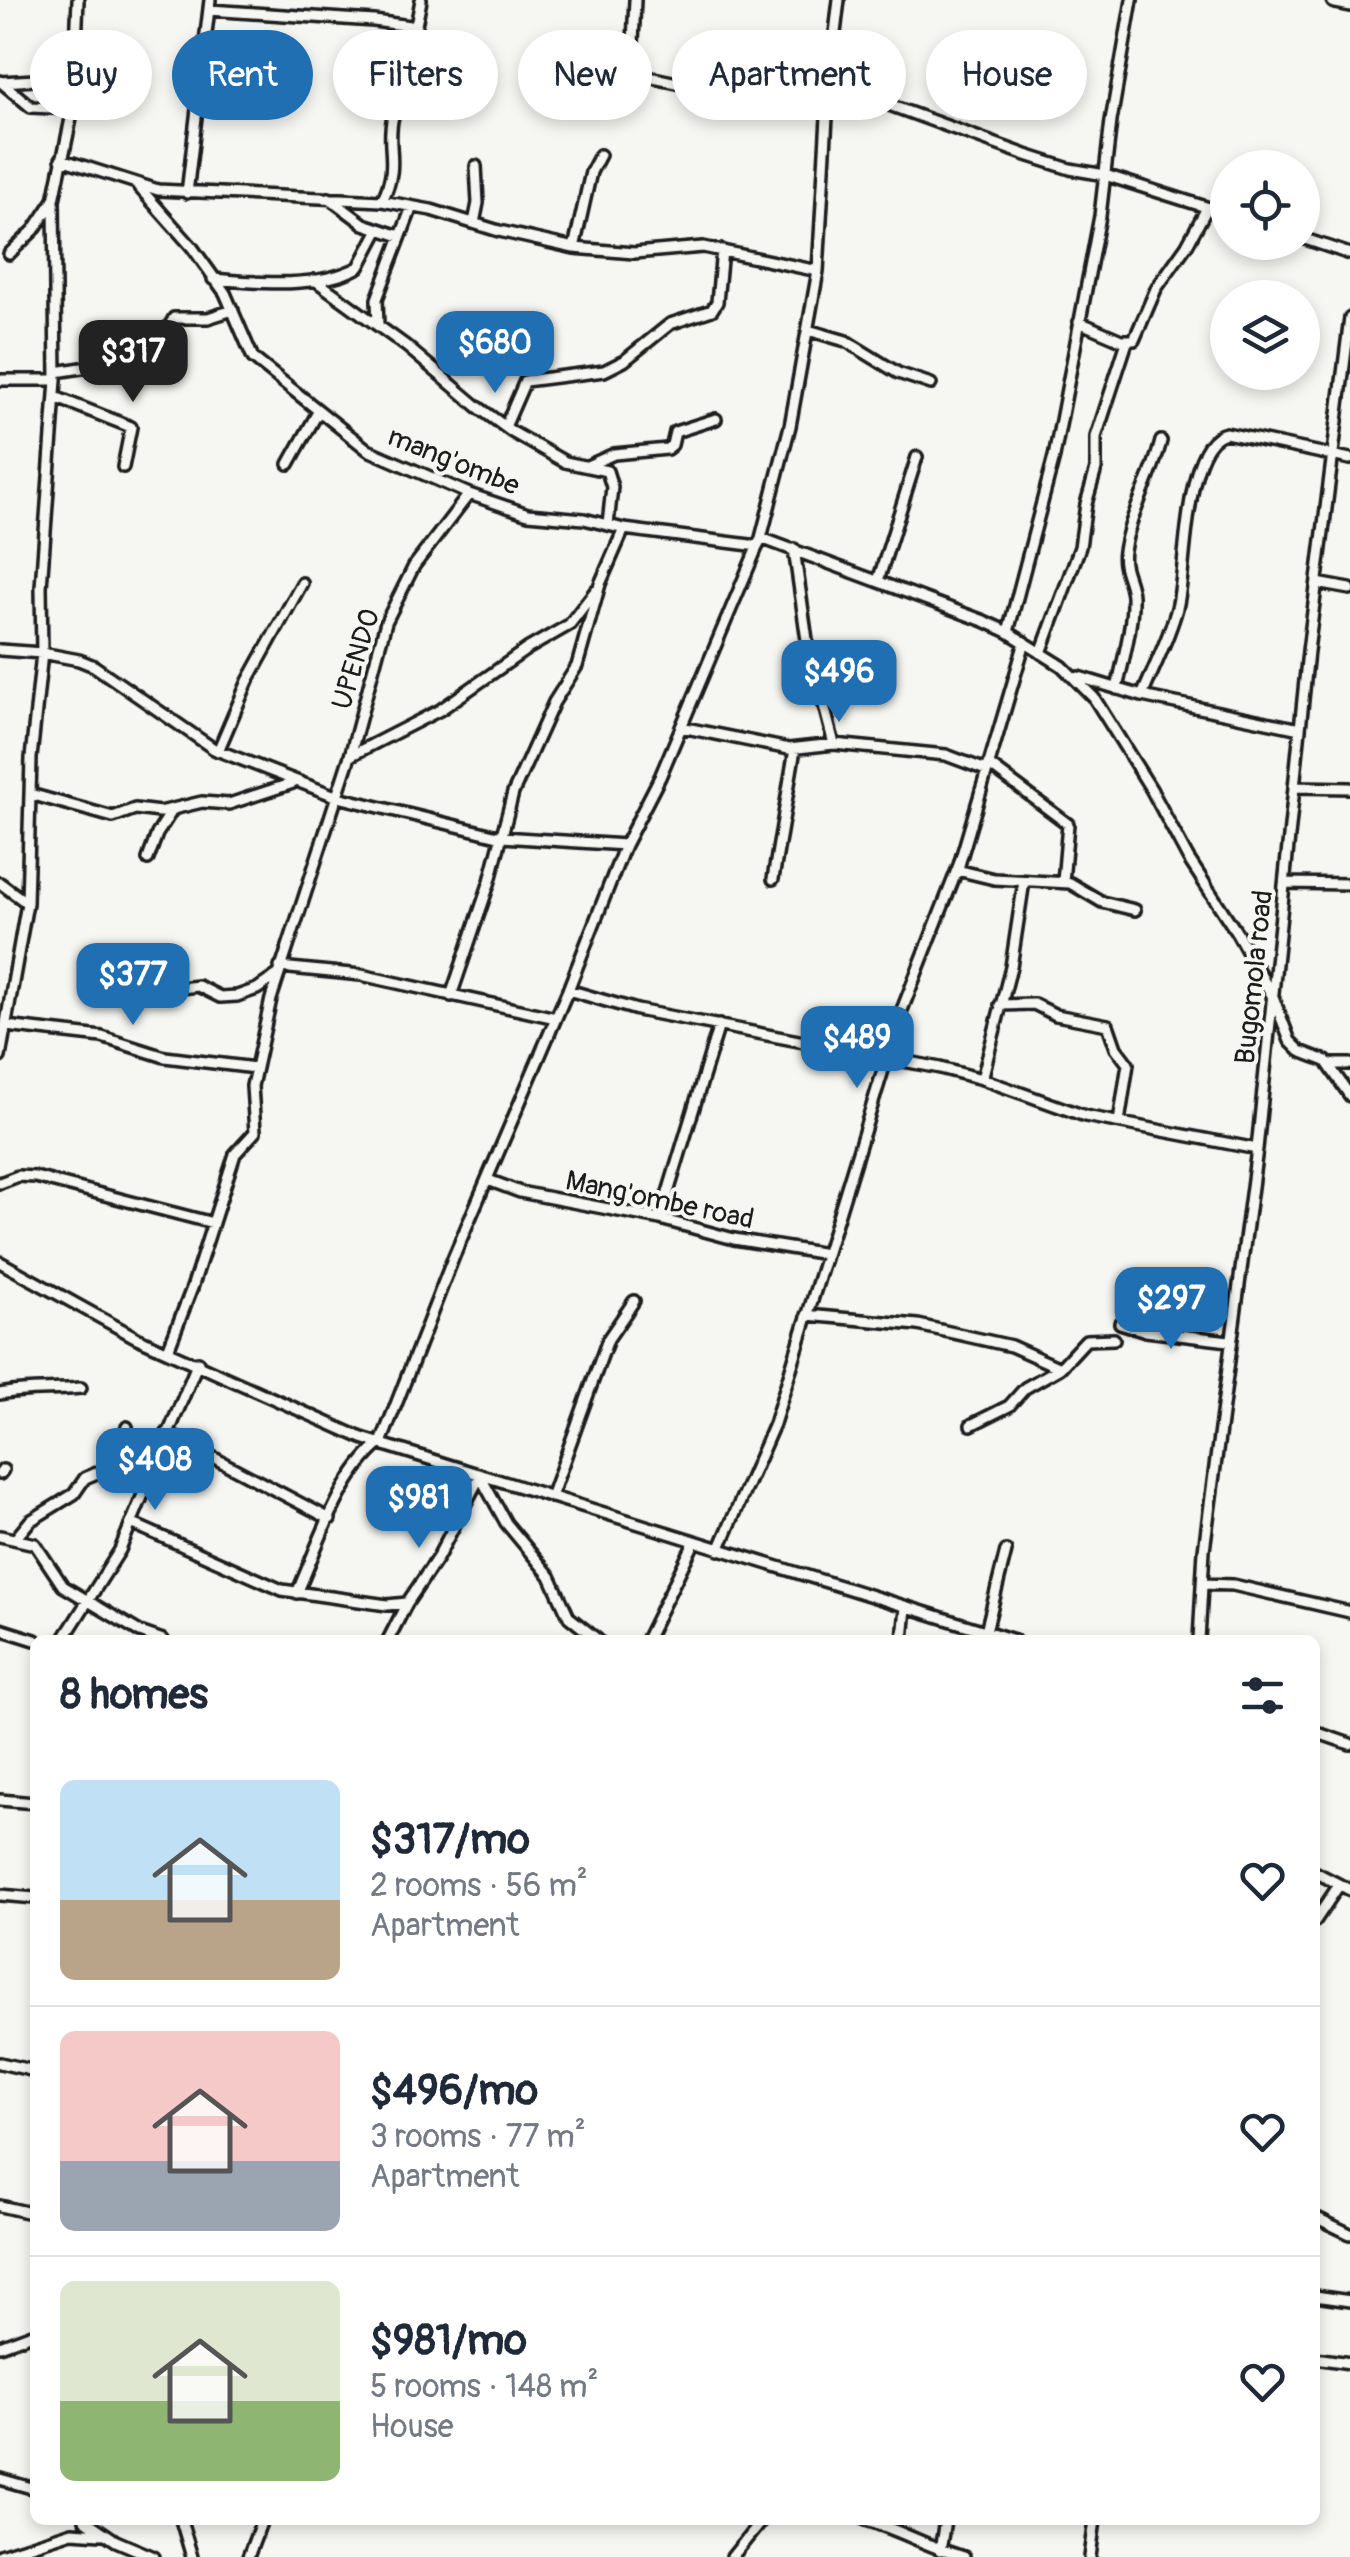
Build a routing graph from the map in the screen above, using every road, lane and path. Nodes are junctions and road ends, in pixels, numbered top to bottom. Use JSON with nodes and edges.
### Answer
{"nodes":[{"id":1,"x":78,"y":0,"type":"edge"},
{"id":2,"x":422,"y":0,"type":"edge"},
{"id":3,"x":635,"y":0,"type":"edge"},
{"id":4,"x":839,"y":0,"type":"edge"},
{"id":5,"x":1132,"y":0,"type":"edge"},
{"id":6,"x":1335,"y":0,"type":"edge"},
{"id":7,"x":1350,"y":3,"type":"edge"},
{"id":8,"x":209,"y":5,"type":"edge"},
{"id":9,"x":416,"y":27,"type":"junction"},
{"id":10,"x":77,"y":30,"type":"edge"},
{"id":11,"x":836,"y":30,"type":"edge"},
{"id":12,"x":30,"y":80,"type":"edge"},
{"id":13,"x":0,"y":82,"type":"edge"},
{"id":14,"x":672,"y":82,"type":"edge"},
{"id":15,"x":30,"y":105,"type":"edge"},
{"id":16,"x":906,"y":111,"type":"edge"},
{"id":17,"x":69,"y":120,"type":"edge"},
{"id":18,"x":828,"y":120,"type":"edge"},
{"id":19,"x":600,"y":155,"type":"dead end"},
{"id":20,"x":61,"y":158,"type":"junction"},
{"id":21,"x":476,"y":166,"type":"dead end"},
{"id":22,"x":1104,"y":175,"type":"junction"},
{"id":23,"x":137,"y":185,"type":"junction"},
{"id":24,"x":187,"y":193,"type":"junction"},
{"id":25,"x":329,"y":198,"type":"junction"},
{"id":26,"x":54,"y":200,"type":"junction"},
{"id":27,"x":382,"y":201,"type":"junction"},
{"id":28,"x":412,"y":207,"type":"junction"},
{"id":29,"x":1206,"y":208,"type":"junction"},
{"id":30,"x":1210,"y":209,"type":"edge"},
{"id":31,"x":474,"y":223,"type":"junction"},
{"id":32,"x":378,"y":230,"type":"junction"},
{"id":33,"x":400,"y":236,"type":"junction"},
{"id":34,"x":1320,"y":244,"type":"edge"},
{"id":35,"x":574,"y":248,"type":"junction"},
{"id":36,"x":722,"y":250,"type":"junction"},
{"id":37,"x":8,"y":254,"type":"dead end"},
{"id":38,"x":1350,"y":254,"type":"edge"},
{"id":39,"x":818,"y":271,"type":"junction"},
{"id":40,"x":213,"y":279,"type":"junction"},
{"id":41,"x":315,"y":280,"type":"junction"},
{"id":42,"x":233,"y":310,"type":"junction"},
{"id":43,"x":1350,"y":318,"type":"edge"},
{"id":44,"x":1079,"y":322,"type":"junction"},
{"id":45,"x":378,"y":325,"type":"junction"},
{"id":46,"x":808,"y":330,"type":"junction"},
{"id":47,"x":1127,"y":342,"type":"junction"},
{"id":48,"x":56,"y":376,"type":"junction"},
{"id":49,"x":0,"y":380,"type":"edge"},
{"id":50,"x":931,"y":384,"type":"dead end"},
{"id":51,"x":55,"y":397,"type":"junction"},
{"id":52,"x":318,"y":412,"type":"junction"},
{"id":53,"x":716,"y":420,"type":"dead end"},
{"id":54,"x":504,"y":427,"type":"junction"},
{"id":55,"x":1162,"y":441,"type":"dead end"},
{"id":56,"x":1334,"y":455,"type":"junction"},
{"id":57,"x":918,"y":456,"type":"dead end"},
{"id":58,"x":1350,"y":459,"type":"edge"},
{"id":59,"x":289,"y":464,"type":"dead end"},
{"id":60,"x":123,"y":467,"type":"dead end"},
{"id":61,"x":585,"y":467,"type":"junction"},
{"id":62,"x":469,"y":494,"type":"junction"},
{"id":63,"x":608,"y":526,"type":"junction"},
{"id":64,"x":624,"y":529,"type":"junction"},
{"id":65,"x":759,"y":542,"type":"junction"},
{"id":66,"x":794,"y":548,"type":"junction"},
{"id":67,"x":878,"y":581,"type":"junction"},
{"id":68,"x":1317,"y":583,"type":"junction"},
{"id":69,"x":302,"y":584,"type":"dead end"},
{"id":70,"x":600,"y":584,"type":"junction"},
{"id":71,"x":1350,"y":589,"type":"edge"},
{"id":72,"x":1008,"y":632,"type":"junction"},
{"id":73,"x":1025,"y":642,"type":"junction"},
{"id":74,"x":0,"y":650,"type":"edge"},
{"id":75,"x":1041,"y":653,"type":"junction"},
{"id":76,"x":42,"y":654,"type":"junction"},
{"id":77,"x":1073,"y":676,"type":"junction"},
{"id":78,"x":1117,"y":689,"type":"junction"},
{"id":79,"x":1142,"y":696,"type":"junction"},
{"id":80,"x":681,"y":726,"type":"junction"},
{"id":81,"x":1300,"y":729,"type":"junction"},
{"id":82,"x":834,"y":744,"type":"junction"},
{"id":83,"x":795,"y":749,"type":"junction"},
{"id":84,"x":218,"y":751,"type":"junction"},
{"id":85,"x":350,"y":756,"type":"junction"},
{"id":86,"x":987,"y":767,"type":"junction"},
{"id":87,"x":296,"y":782,"type":"junction"},
{"id":88,"x":1295,"y":787,"type":"junction"},
{"id":89,"x":1350,"y":788,"type":"edge"},
{"id":90,"x":30,"y":794,"type":"junction"},
{"id":91,"x":338,"y":797,"type":"junction"},
{"id":92,"x":174,"y":808,"type":"junction"},
{"id":93,"x":502,"y":837,"type":"junction"},
{"id":94,"x":625,"y":845,"type":"junction"},
{"id":95,"x":148,"y":859,"type":"dead end"},
{"id":96,"x":957,"y":870,"type":"junction"},
{"id":97,"x":773,"y":879,"type":"dead end"},
{"id":98,"x":1024,"y":882,"type":"junction"},
{"id":99,"x":1063,"y":882,"type":"junction"},
{"id":100,"x":1286,"y":882,"type":"junction"},
{"id":101,"x":0,"y":883,"type":"edge"},
{"id":102,"x":1350,"y":884,"type":"edge"},
{"id":103,"x":27,"y":903,"type":"junction"},
{"id":104,"x":1135,"y":910,"type":"dead end"},
{"id":105,"x":280,"y":971,"type":"junction"},
{"id":106,"x":138,"y":972,"type":"dead end"},
{"id":107,"x":568,"y":990,"type":"junction"},
{"id":108,"x":451,"y":996,"type":"junction"},
{"id":109,"x":1274,"y":999,"type":"junction"},
{"id":110,"x":1000,"y":1005,"type":"junction"},
{"id":111,"x":556,"y":1018,"type":"junction"},
{"id":112,"x":6,"y":1026,"type":"junction"},
{"id":113,"x":718,"y":1026,"type":"junction"},
{"id":114,"x":0,"y":1057,"type":"edge"},
{"id":115,"x":888,"y":1058,"type":"junction"},
{"id":116,"x":1330,"y":1064,"type":"junction"},
{"id":117,"x":1350,"y":1064,"type":"edge"},
{"id":118,"x":255,"y":1068,"type":"junction"},
{"id":119,"x":982,"y":1078,"type":"junction"},
{"id":120,"x":1350,"y":1096,"type":"edge"},
{"id":121,"x":1119,"y":1122,"type":"junction"},
{"id":122,"x":1257,"y":1149,"type":"junction"},
{"id":123,"x":488,"y":1180,"type":"junction"},
{"id":124,"x":0,"y":1183,"type":"edge"},
{"id":125,"x":660,"y":1219,"type":"junction"},
{"id":126,"x":213,"y":1223,"type":"junction"},
{"id":127,"x":826,"y":1254,"type":"junction"},
{"id":128,"x":0,"y":1262,"type":"edge"},
{"id":129,"x":634,"y":1301,"type":"dead end"},
{"id":130,"x":807,"y":1315,"type":"junction"},
{"id":131,"x":1120,"y":1324,"type":"dead end"},
{"id":132,"x":1114,"y":1338,"type":"dead end"},
{"id":133,"x":1229,"y":1340,"type":"junction"},
{"id":134,"x":168,"y":1350,"type":"junction"},
{"id":135,"x":198,"y":1362,"type":"junction"},
{"id":136,"x":1060,"y":1368,"type":"junction"},
{"id":137,"x":81,"y":1388,"type":"dead end"},
{"id":138,"x":0,"y":1394,"type":"edge"},
{"id":139,"x":971,"y":1426,"type":"dead end"},
{"id":140,"x":127,"y":1427,"type":"dead end"},
{"id":141,"x":167,"y":1433,"type":"junction"},
{"id":142,"x":381,"y":1442,"type":"junction"},
{"id":143,"x":480,"y":1476,"type":"junction"},
{"id":144,"x":551,"y":1497,"type":"junction"},
{"id":145,"x":330,"y":1519,"type":"junction"},
{"id":146,"x":131,"y":1523,"type":"junction"},
{"id":147,"x":0,"y":1536,"type":"edge"},
{"id":148,"x":16,"y":1538,"type":"junction"},
{"id":149,"x":695,"y":1541,"type":"junction"},
{"id":150,"x":719,"y":1550,"type":"junction"},
{"id":151,"x":1006,"y":1551,"type":"dead end"},
{"id":152,"x":1202,"y":1584,"type":"junction"},
{"id":153,"x":297,"y":1593,"type":"junction"},
{"id":154,"x":86,"y":1601,"type":"junction"},
{"id":155,"x":407,"y":1603,"type":"junction"},
{"id":156,"x":906,"y":1607,"type":"junction"},
{"id":157,"x":1350,"y":1612,"type":"edge"},
{"id":158,"x":0,"y":1629,"type":"edge"},
{"id":159,"x":986,"y":1631,"type":"junction"},
{"id":160,"x":66,"y":1635,"type":"edge"},
{"id":161,"x":149,"y":1635,"type":"edge"},
{"id":162,"x":391,"y":1635,"type":"edge"},
{"id":163,"x":591,"y":1635,"type":"edge"},
{"id":164,"x":648,"y":1635,"type":"edge"},
{"id":165,"x":903,"y":1635,"type":"edge"},
{"id":166,"x":998,"y":1635,"type":"edge"},
{"id":167,"x":1199,"y":1635,"type":"edge"},
{"id":168,"x":30,"y":1638,"type":"edge"},
{"id":169,"x":1320,"y":1734,"type":"edge"},
{"id":170,"x":1350,"y":1744,"type":"edge"},
{"id":171,"x":0,"y":1800,"type":"edge"},
{"id":172,"x":30,"y":1803,"type":"edge"},
{"id":173,"x":1320,"y":1875,"type":"edge"},
{"id":174,"x":1339,"y":1885,"type":"junction"},
{"id":175,"x":1350,"y":1890,"type":"edge"},
{"id":176,"x":0,"y":1894,"type":"edge"},
{"id":177,"x":30,"y":1897,"type":"edge"},
{"id":178,"x":1320,"y":1914,"type":"edge"},
{"id":179,"x":0,"y":2063,"type":"edge"},
{"id":180,"x":30,"y":2071,"type":"edge"},
{"id":181,"x":0,"y":2206,"type":"edge"},
{"id":182,"x":30,"y":2213,"type":"edge"},
{"id":183,"x":1320,"y":2219,"type":"edge"},
{"id":184,"x":1350,"y":2221,"type":"edge"},
{"id":185,"x":1346,"y":2232,"type":"edge"},
{"id":186,"x":1320,"y":2297,"type":"edge"},
{"id":187,"x":1350,"y":2301,"type":"edge"},
{"id":188,"x":30,"y":2335,"type":"edge"},
{"id":189,"x":0,"y":2346,"type":"edge"},
{"id":190,"x":1320,"y":2359,"type":"edge"},
{"id":191,"x":1350,"y":2363,"type":"edge"},
{"id":192,"x":0,"y":2480,"type":"edge"},
{"id":193,"x":30,"y":2487,"type":"edge"},
{"id":194,"x":91,"y":2525,"type":"edge"},
{"id":195,"x":182,"y":2525,"type":"edge"},
{"id":196,"x":260,"y":2525,"type":"edge"},
{"id":197,"x":758,"y":2525,"type":"edge"},
{"id":198,"x":878,"y":2525,"type":"edge"},
{"id":199,"x":944,"y":2525,"type":"edge"},
{"id":200,"x":1094,"y":2525,"type":"edge"},
{"id":201,"x":102,"y":2534,"type":"junction"},
{"id":202,"x":940,"y":2551,"type":"junction"},
{"id":203,"x":0,"y":2555,"type":"edge"},
{"id":204,"x":154,"y":2557,"type":"edge"},
{"id":205,"x":192,"y":2557,"type":"edge"},
{"id":206,"x":248,"y":2557,"type":"edge"},
{"id":207,"x":732,"y":2557,"type":"edge"},
{"id":208,"x":964,"y":2557,"type":"edge"},
{"id":209,"x":1090,"y":2557,"type":"edge"}],
"edges":[{"from":1,"to":10,"type":"street"},
{"from":2,"to":9,"type":"street"},
{"from":3,"to":14,"type":"street"},
{"from":4,"to":11,"type":"street"},
{"from":5,"to":22,"type":"street"},
{"from":6,"to":7,"type":"highway"},
{"from":8,"to":9,"type":"street"},
{"from":8,"to":24,"type":"street"},
{"from":9,"to":27,"type":"street"},
{"from":12,"to":13,"type":"street"},
{"from":13,"to":15,"type":"street"},
{"from":16,"to":22,"type":"street"},
{"from":17,"to":20,"type":"street"},
{"from":18,"to":39,"type":"street"},
{"from":19,"to":35,"type":"street"},
{"from":20,"to":23,"type":"street"},
{"from":20,"to":26,"type":"street"},
{"from":21,"to":31,"type":"street"},
{"from":22,"to":29,"type":"street"},
{"from":22,"to":44,"type":"street"},
{"from":23,"to":24,"type":"street"},
{"from":23,"to":40,"type":"street","name":"mang'ombe"},
{"from":24,"to":25,"type":"street"},
{"from":25,"to":27,"type":"street"},
{"from":25,"to":32,"type":"street"},
{"from":26,"to":37,"type":"street"},
{"from":26,"to":48,"type":"street"},
{"from":27,"to":28,"type":"street"},
{"from":28,"to":31,"type":"street"},
{"from":28,"to":33,"type":"street"},
{"from":29,"to":30,"type":"street"},
{"from":29,"to":47,"type":"street"},
{"from":31,"to":35,"type":"street"},
{"from":32,"to":33,"type":"street"},
{"from":32,"to":41,"type":"street"},
{"from":33,"to":45,"type":"street"},
{"from":34,"to":38,"type":"street"},
{"from":35,"to":36,"type":"street"},
{"from":36,"to":39,"type":"street"},
{"from":36,"to":54,"type":"street"},
{"from":39,"to":46,"type":"street"},
{"from":40,"to":41,"type":"street"},
{"from":40,"to":42,"type":"street","name":"mang'ombe"},
{"from":41,"to":45,"type":"street"},
{"from":42,"to":48,"type":"street"},
{"from":42,"to":52,"type":"street","name":"mang'ombe"},
{"from":43,"to":56,"type":"street","name":"Bugomola road"},
{"from":44,"to":47,"type":"street"},
{"from":44,"to":72,"type":"street"},
{"from":45,"to":54,"type":"street"},
{"from":46,"to":50,"type":"street"},
{"from":46,"to":65,"type":"street"},
{"from":47,"to":75,"type":"street"},
{"from":48,"to":49,"type":"street"},
{"from":48,"to":51,"type":"street"},
{"from":51,"to":60,"type":"street"},
{"from":51,"to":76,"type":"street"},
{"from":52,"to":59,"type":"street"},
{"from":52,"to":62,"type":"street","name":"mang'ombe"},
{"from":53,"to":61,"type":"street"},
{"from":54,"to":61,"type":"street"},
{"from":55,"to":78,"type":"street"},
{"from":56,"to":58,"type":"street"},
{"from":56,"to":68,"type":"street","name":"Bugomola road"},
{"from":56,"to":79,"type":"street"},
{"from":57,"to":67,"type":"street"},
{"from":61,"to":63,"type":"street"},
{"from":62,"to":63,"type":"street","name":"mang'ombe"},
{"from":62,"to":85,"type":"street","name":"UPENDO"},
{"from":63,"to":64,"type":"street","name":"mang'ombe"},
{"from":64,"to":65,"type":"street","name":"mang'ombe"},
{"from":64,"to":70,"type":"street"},
{"from":65,"to":66,"type":"street","name":"mang'ombe"},
{"from":65,"to":80,"type":"street"},
{"from":66,"to":67,"type":"street","name":"mang'ombe"},
{"from":66,"to":82,"type":"street"},
{"from":67,"to":72,"type":"street","name":"mang'ombe"},
{"from":68,"to":71,"type":"street"},
{"from":68,"to":81,"type":"street","name":"Bugomola road"},
{"from":69,"to":84,"type":"street"},
{"from":70,"to":85,"type":"street"},
{"from":70,"to":93,"type":"street"},
{"from":72,"to":73,"type":"street","name":"mang'ombe"},
{"from":73,"to":75,"type":"street","name":"mang'ombe"},
{"from":73,"to":86,"type":"street"},
{"from":74,"to":76,"type":"street"},
{"from":75,"to":77,"type":"street","name":"mang'ombe"},
{"from":76,"to":84,"type":"street"},
{"from":76,"to":90,"type":"street"},
{"from":77,"to":78,"type":"street"},
{"from":77,"to":109,"type":"street"},
{"from":78,"to":79,"type":"street"},
{"from":79,"to":81,"type":"street"},
{"from":80,"to":83,"type":"street"},
{"from":80,"to":94,"type":"street"},
{"from":81,"to":88,"type":"street","name":"Bugomola road"},
{"from":82,"to":83,"type":"street"},
{"from":82,"to":86,"type":"street"},
{"from":83,"to":97,"type":"street"},
{"from":84,"to":87,"type":"street"},
{"from":85,"to":91,"type":"street","name":"UPENDO"},
{"from":86,"to":96,"type":"street"},
{"from":86,"to":99,"type":"street"},
{"from":87,"to":91,"type":"street"},
{"from":87,"to":92,"type":"street"},
{"from":88,"to":89,"type":"street"},
{"from":88,"to":100,"type":"street","name":"Bugomola road"},
{"from":90,"to":92,"type":"street"},
{"from":90,"to":103,"type":"street"},
{"from":91,"to":93,"type":"street"},
{"from":91,"to":105,"type":"street","name":"UPENDO"},
{"from":92,"to":95,"type":"street"},
{"from":93,"to":94,"type":"street"},
{"from":93,"to":108,"type":"street"},
{"from":94,"to":107,"type":"street"},
{"from":96,"to":98,"type":"street"},
{"from":96,"to":115,"type":"street"},
{"from":98,"to":99,"type":"street"},
{"from":98,"to":110,"type":"street"},
{"from":99,"to":104,"type":"street"},
{"from":100,"to":102,"type":"street"},
{"from":100,"to":109,"type":"street","name":"Bugomola road"},
{"from":101,"to":103,"type":"street"},
{"from":103,"to":112,"type":"street"},
{"from":105,"to":106,"type":"street"},
{"from":105,"to":108,"type":"street"},
{"from":105,"to":118,"type":"street","name":"UPENDO"},
{"from":107,"to":111,"type":"street"},
{"from":107,"to":113,"type":"street"},
{"from":108,"to":111,"type":"street"},
{"from":109,"to":116,"type":"street"},
{"from":109,"to":122,"type":"street","name":"Bugomola road"},
{"from":110,"to":119,"type":"street"},
{"from":110,"to":121,"type":"street"},
{"from":111,"to":123,"type":"street"},
{"from":112,"to":114,"type":"street"},
{"from":112,"to":118,"type":"street"},
{"from":113,"to":115,"type":"street"},
{"from":113,"to":125,"type":"street"},
{"from":115,"to":119,"type":"street"},
{"from":115,"to":127,"type":"street"},
{"from":116,"to":117,"type":"street"},
{"from":116,"to":120,"type":"street"},
{"from":118,"to":126,"type":"street","name":"UPENDO"},
{"from":119,"to":121,"type":"street"},
{"from":121,"to":122,"type":"street"},
{"from":122,"to":133,"type":"street","name":"Bugomola road"},
{"from":123,"to":125,"type":"street","name":"Mang'ombe road"},
{"from":123,"to":142,"type":"street"},
{"from":124,"to":126,"type":"street"},
{"from":125,"to":127,"type":"street","name":"Mang'ombe road"},
{"from":126,"to":134,"type":"street","name":"UPENDO"},
{"from":127,"to":130,"type":"street"},
{"from":128,"to":134,"type":"street"},
{"from":129,"to":144,"type":"street"},
{"from":130,"to":136,"type":"street"},
{"from":130,"to":150,"type":"street"},
{"from":131,"to":133,"type":"street"},
{"from":132,"to":136,"type":"street"},
{"from":133,"to":152,"type":"street","name":"Bugomola road"},
{"from":134,"to":135,"type":"street"},
{"from":135,"to":141,"type":"street"},
{"from":135,"to":142,"type":"street"},
{"from":136,"to":139,"type":"street"},
{"from":137,"to":138,"type":"street"},
{"from":140,"to":148,"type":"street"},
{"from":141,"to":145,"type":"street"},
{"from":141,"to":146,"type":"street"},
{"from":142,"to":143,"type":"street"},
{"from":142,"to":145,"type":"street"},
{"from":143,"to":144,"type":"street"},
{"from":143,"to":155,"type":"street"},
{"from":143,"to":163,"type":"street"},
{"from":144,"to":149,"type":"street"},
{"from":145,"to":153,"type":"street"},
{"from":146,"to":153,"type":"street"},
{"from":146,"to":154,"type":"street"},
{"from":147,"to":148,"type":"street"},
{"from":148,"to":154,"type":"street"},
{"from":149,"to":150,"type":"street"},
{"from":149,"to":164,"type":"street"},
{"from":150,"to":156,"type":"street"},
{"from":151,"to":159,"type":"street"},
{"from":152,"to":157,"type":"street"},
{"from":152,"to":167,"type":"street","name":"Bugomola road"},
{"from":153,"to":155,"type":"street"},
{"from":154,"to":160,"type":"street"},
{"from":154,"to":161,"type":"street"},
{"from":155,"to":162,"type":"street"},
{"from":156,"to":159,"type":"street"},
{"from":156,"to":165,"type":"street"},
{"from":158,"to":168,"type":"street"},
{"from":159,"to":166,"type":"street"},
{"from":169,"to":170,"type":"street"},
{"from":171,"to":172,"type":"street"},
{"from":173,"to":174,"type":"street"},
{"from":174,"to":175,"type":"street"},
{"from":174,"to":178,"type":"street"},
{"from":176,"to":177,"type":"street"},
{"from":179,"to":180,"type":"street"},
{"from":181,"to":182,"type":"street"},
{"from":183,"to":185,"type":"street"},
{"from":184,"to":185,"type":"street"},
{"from":186,"to":187,"type":"street"},
{"from":188,"to":189,"type":"street"},
{"from":190,"to":191,"type":"street"},
{"from":192,"to":193,"type":"street"},
{"from":194,"to":201,"type":"street"},
{"from":195,"to":205,"type":"street"},
{"from":196,"to":206,"type":"street"},
{"from":197,"to":207,"type":"street"},
{"from":198,"to":202,"type":"street"},
{"from":199,"to":202,"type":"street"},
{"from":200,"to":209,"type":"street"},
{"from":201,"to":203,"type":"street"},
{"from":201,"to":204,"type":"street"},
{"from":202,"to":208,"type":"street"}]}
